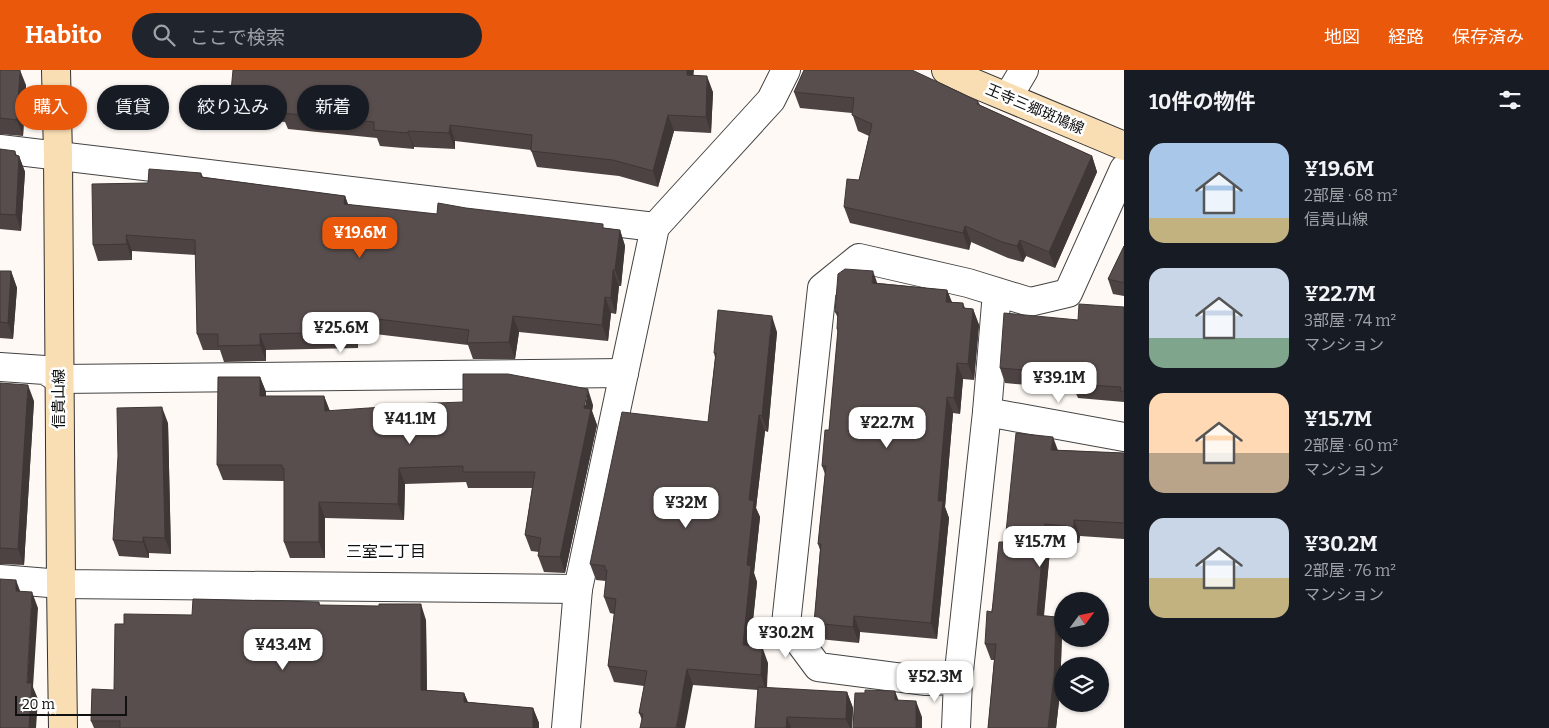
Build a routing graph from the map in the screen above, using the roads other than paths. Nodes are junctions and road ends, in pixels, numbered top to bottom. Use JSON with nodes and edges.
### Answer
{"nodes":[{"id":1,"x":56,"y":70,"type":"edge"},
{"id":2,"x":786,"y":70,"type":"edge"},
{"id":3,"x":946,"y":70,"type":"edge"},
{"id":4,"x":1024,"y":70,"type":"edge"},
{"id":5,"x":1008,"y":97,"type":"junction"},
{"id":6,"x":1124,"y":146,"type":"edge"},
{"id":7,"x":0,"y":149,"type":"edge"},
{"id":8,"x":58,"y":156,"type":"junction"},
{"id":9,"x":1124,"y":169,"type":"edge"},
{"id":10,"x":655,"y":227,"type":"junction"},
{"id":11,"x":997,"y":292,"type":"junction"},
{"id":12,"x":0,"y":367,"type":"edge"},
{"id":13,"x":624,"y":372,"type":"junction"},
{"id":14,"x":59,"y":379,"type":"junction"},
{"id":15,"x":987,"y":412,"type":"junction"},
{"id":16,"x":1124,"y":437,"type":"edge"},
{"id":17,"x":0,"y":579,"type":"edge"},
{"id":18,"x":61,"y":584,"type":"junction"},
{"id":19,"x":578,"y":589,"type":"junction"},
{"id":20,"x":958,"y":680,"type":"junction"},
{"id":21,"x":63,"y":728,"type":"edge"},
{"id":22,"x":566,"y":728,"type":"edge"},
{"id":23,"x":956,"y":728,"type":"edge"}],
"edges":[{"from":1,"to":8,"type":"main road","name":"信貴山線"},
{"from":2,"to":10,"type":"street"},
{"from":3,"to":5,"type":"main road","name":"王寺三郷斑鳩線"},
{"from":4,"to":5,"type":"street"},
{"from":5,"to":6,"type":"main road","name":"王寺三郷斑鳩線"},
{"from":7,"to":8,"type":"street"},
{"from":8,"to":10,"type":"street"},
{"from":8,"to":14,"type":"main road","name":"信貴山線"},
{"from":9,"to":11,"type":"street"},
{"from":10,"to":13,"type":"street"},
{"from":11,"to":15,"type":"street"},
{"from":11,"to":20,"type":"street"},
{"from":12,"to":14,"type":"street"},
{"from":13,"to":14,"type":"street"},
{"from":13,"to":19,"type":"street"},
{"from":14,"to":18,"type":"main road","name":"信貴山線"},
{"from":15,"to":16,"type":"street"},
{"from":15,"to":20,"type":"street"},
{"from":17,"to":18,"type":"street"},
{"from":18,"to":19,"type":"street"},
{"from":18,"to":21,"type":"main road","name":"信貴山線"},
{"from":19,"to":22,"type":"street"},
{"from":20,"to":23,"type":"street"}]}
